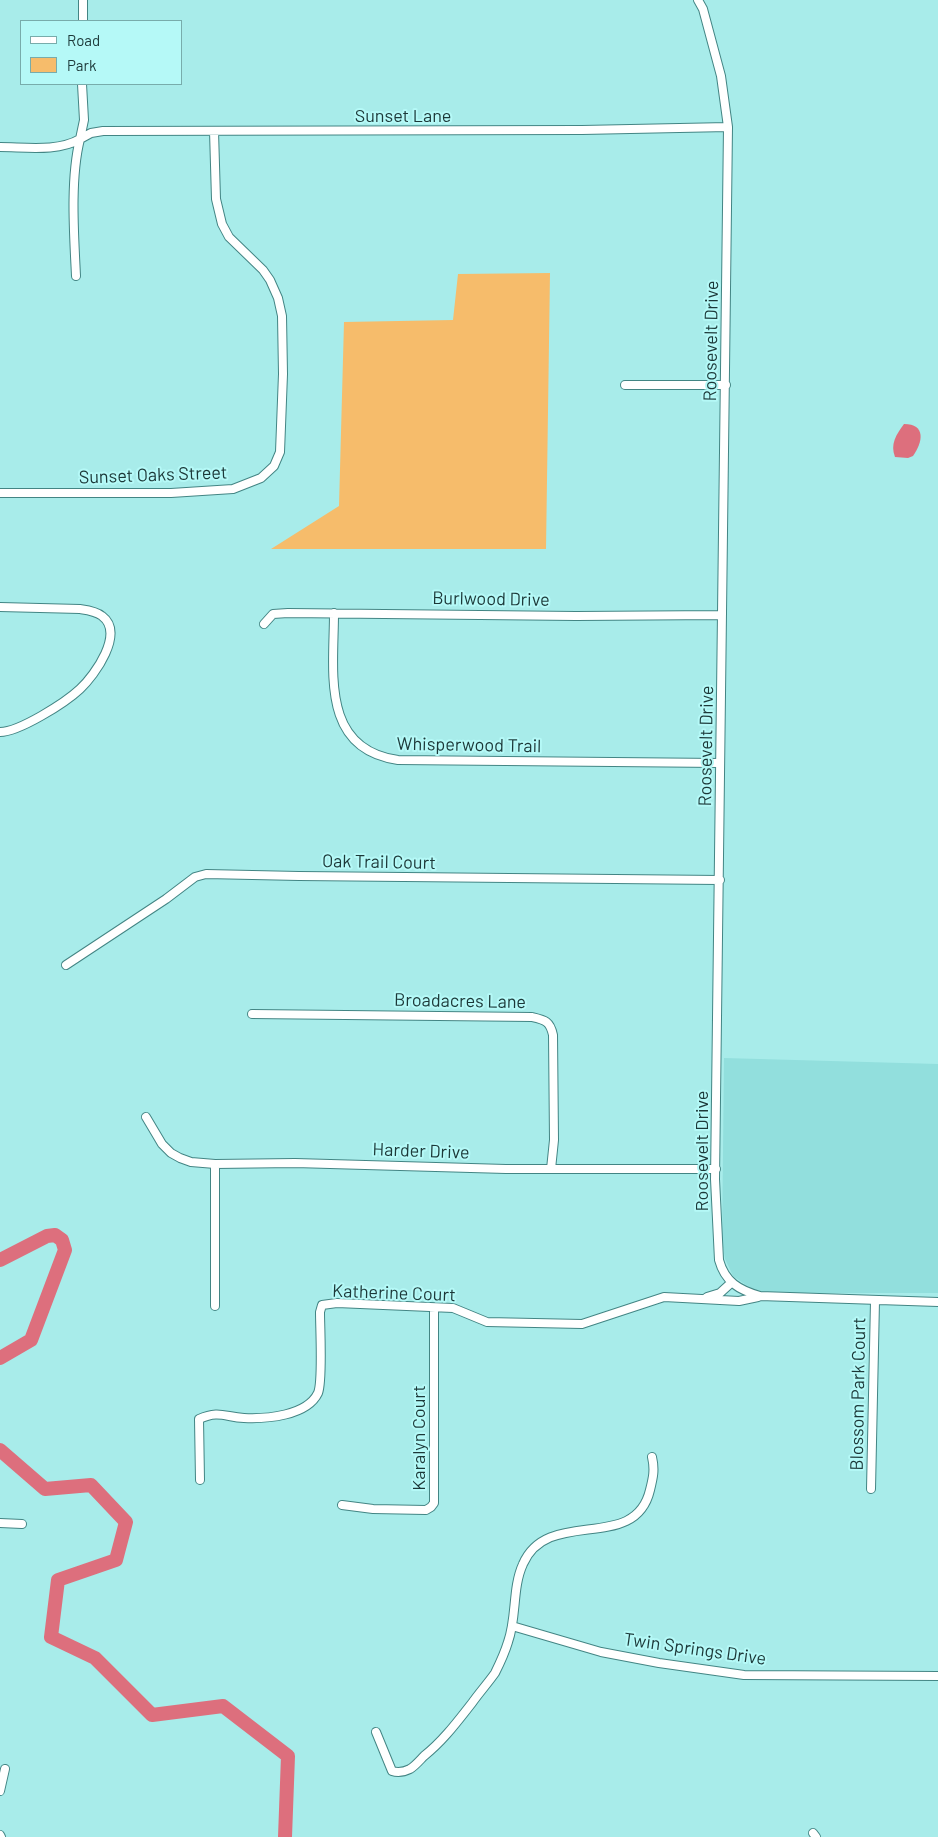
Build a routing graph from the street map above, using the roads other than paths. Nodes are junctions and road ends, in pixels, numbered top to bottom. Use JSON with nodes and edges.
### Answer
{"nodes":[{"id":1,"x":83,"y":0,"type":"edge"},
{"id":2,"x":698,"y":0,"type":"edge"},
{"id":3,"x":83,"y":20,"type":"edge"},
{"id":4,"x":82,"y":85,"type":"edge"},
{"id":5,"x":728,"y":127,"type":"junction"},
{"id":6,"x":214,"y":131,"type":"junction"},
{"id":7,"x":80,"y":139,"type":"junction"},
{"id":8,"x":0,"y":148,"type":"edge"},
{"id":9,"x":76,"y":276,"type":"dead end"},
{"id":10,"x":625,"y":385,"type":"dead end"},
{"id":11,"x":726,"y":385,"type":"junction"},
{"id":12,"x":0,"y":493,"type":"edge"},
{"id":13,"x":0,"y":607,"type":"edge"},
{"id":14,"x":334,"y":613,"type":"junction"},
{"id":15,"x":722,"y":615,"type":"junction"},
{"id":16,"x":264,"y":624,"type":"dead end"},
{"id":17,"x":0,"y":732,"type":"edge"},
{"id":18,"x":720,"y":763,"type":"junction"},
{"id":19,"x":720,"y":880,"type":"junction"},
{"id":20,"x":66,"y":965,"type":"dead end"},
{"id":21,"x":252,"y":1014,"type":"dead end"},
{"id":22,"x":146,"y":1116,"type":"dead end"},
{"id":23,"x":215,"y":1164,"type":"junction"},
{"id":24,"x":551,"y":1169,"type":"junction"},
{"id":25,"x":716,"y":1169,"type":"junction"},
{"id":26,"x":731,"y":1284,"type":"junction"},
{"id":27,"x":760,"y":1296,"type":"junction"},
{"id":28,"x":705,"y":1298,"type":"junction"},
{"id":29,"x":875,"y":1300,"type":"junction"},
{"id":30,"x":938,"y":1302,"type":"edge"},
{"id":31,"x":215,"y":1306,"type":"dead end"},
{"id":32,"x":434,"y":1308,"type":"junction"},
{"id":33,"x":652,"y":1457,"type":"dead end"},
{"id":34,"x":200,"y":1480,"type":"dead end"},
{"id":35,"x":871,"y":1489,"type":"dead end"},
{"id":36,"x":342,"y":1505,"type":"dead end"},
{"id":37,"x":0,"y":1523,"type":"edge"},
{"id":38,"x":22,"y":1524,"type":"dead end"},
{"id":39,"x":512,"y":1626,"type":"junction"},
{"id":40,"x":938,"y":1676,"type":"edge"},
{"id":41,"x":376,"y":1732,"type":"dead end"},
{"id":42,"x":5,"y":1769,"type":"dead end"},
{"id":43,"x":0,"y":1791,"type":"edge"}],
"edges":[{"from":1,"to":3,"type":"street"},
{"from":2,"to":5,"type":"street","name":"Roosevelt Drive"},
{"from":4,"to":7,"type":"street"},
{"from":5,"to":6,"type":"street","name":"Sunset Lane"},
{"from":5,"to":11,"type":"street","name":"Roosevelt Drive"},
{"from":6,"to":7,"type":"street","name":"Sunset Lane"},
{"from":6,"to":12,"type":"street","name":"Sunset Oaks Street"},
{"from":7,"to":8,"type":"street","name":"Sunset Lane"},
{"from":7,"to":9,"type":"street"},
{"from":10,"to":11,"type":"street"},
{"from":11,"to":15,"type":"street","name":"Roosevelt Drive"},
{"from":13,"to":17,"type":"street"},
{"from":14,"to":15,"type":"street","name":"Burlwood Drive"},
{"from":14,"to":16,"type":"street","name":"Burlwood Drive"},
{"from":14,"to":18,"type":"street","name":"Whisperwood Trail"},
{"from":15,"to":18,"type":"street","name":"Roosevelt Drive"},
{"from":18,"to":19,"type":"street","name":"Roosevelt Drive"},
{"from":19,"to":20,"type":"street","name":"Oak Trail Court"},
{"from":19,"to":25,"type":"street","name":"Roosevelt Drive"},
{"from":21,"to":24,"type":"street","name":"Broadacres Lane"},
{"from":22,"to":23,"type":"street","name":"Harder Drive"},
{"from":23,"to":24,"type":"street","name":"Harder Drive"},
{"from":23,"to":31,"type":"street"},
{"from":24,"to":25,"type":"street","name":"Harder Drive"},
{"from":25,"to":26,"type":"street","name":"Roosevelt Drive"},
{"from":26,"to":27,"type":"street"},
{"from":26,"to":28,"type":"street","name":"Katherine Court"},
{"from":27,"to":28,"type":"street","name":"Katherine Court"},
{"from":27,"to":29,"type":"street"},
{"from":28,"to":32,"type":"street","name":"Katherine Court"},
{"from":29,"to":30,"type":"street"},
{"from":29,"to":35,"type":"street","name":"Blossom Park Court"},
{"from":32,"to":34,"type":"street","name":"Katherine Court"},
{"from":32,"to":36,"type":"street","name":"Karalyn Court"},
{"from":33,"to":39,"type":"street"},
{"from":37,"to":38,"type":"street"},
{"from":39,"to":40,"type":"street","name":"Twin Springs Drive"},
{"from":39,"to":41,"type":"street"},
{"from":42,"to":43,"type":"street"}]}
